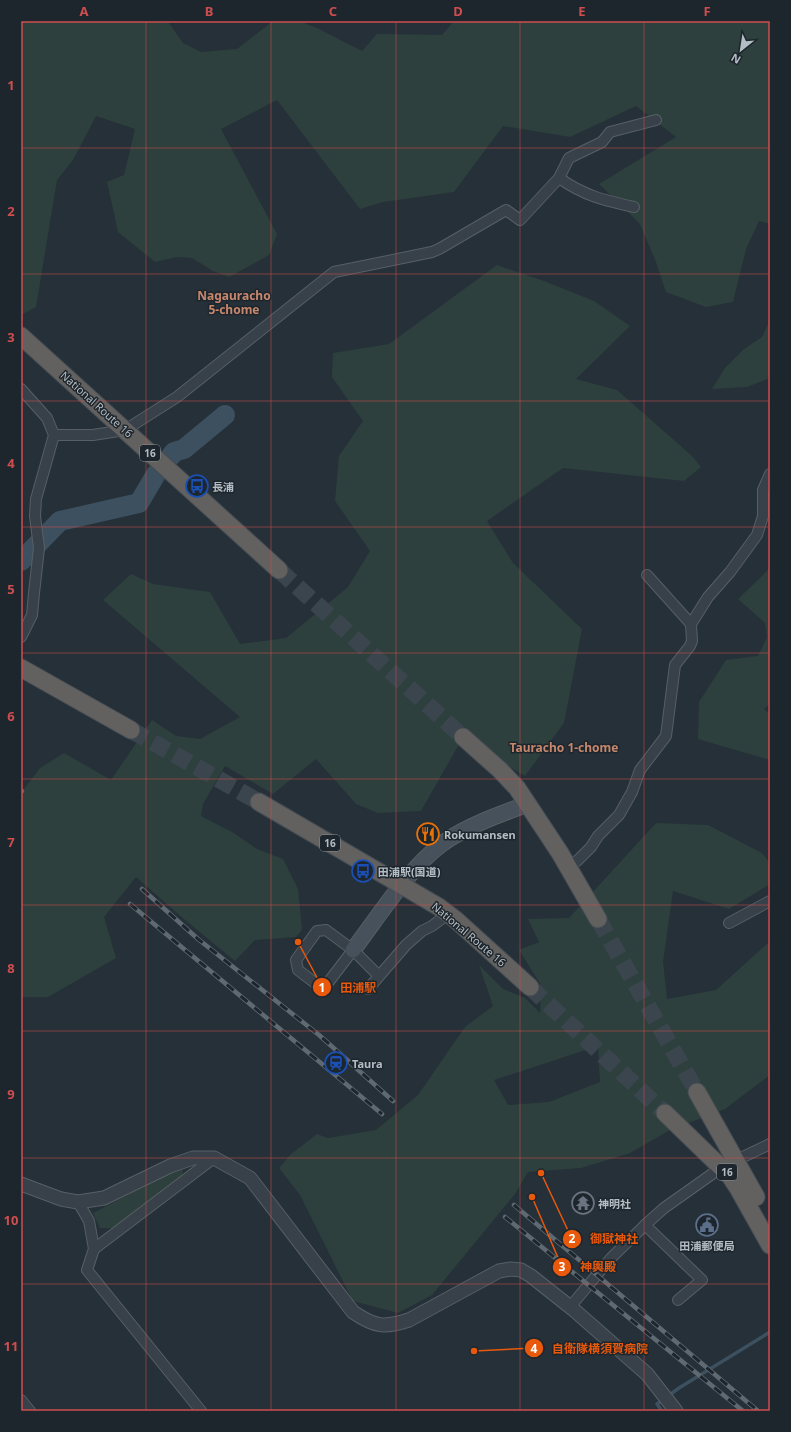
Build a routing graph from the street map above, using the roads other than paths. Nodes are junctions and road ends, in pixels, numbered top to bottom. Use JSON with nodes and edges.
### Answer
{"nodes":[{"id":1,"x":656,"y":120,"type":"dead end"},
{"id":2,"x":559,"y":178,"type":"junction"},
{"id":3,"x":634,"y":207,"type":"dead end"},
{"id":4,"x":21,"y":336,"type":"edge"},
{"id":5,"x":21,"y":389,"type":"edge"},
{"id":6,"x":124,"y":430,"type":"junction"},
{"id":7,"x":54,"y":435,"type":"junction"},
{"id":8,"x":769,"y":476,"type":"edge"},
{"id":9,"x":279,"y":570,"type":"tunnel mouth"},
{"id":10,"x":646,"y":575,"type":"dead end"},
{"id":11,"x":691,"y":624,"type":"junction"},
{"id":12,"x":21,"y":637,"type":"edge"},
{"id":13,"x":21,"y":668,"type":"edge"},
{"id":14,"x":131,"y":730,"type":"tunnel mouth"},
{"id":15,"x":463,"y":737,"type":"tunnel mouth"},
{"id":16,"x":259,"y":802,"type":"tunnel mouth"},
{"id":17,"x":528,"y":804,"type":"junction"},
{"id":18,"x":569,"y":866,"type":"junction"},
{"id":19,"x":402,"y":885,"type":"junction"},
{"id":20,"x":770,"y":901,"type":"edge"},
{"id":21,"x":448,"y":914,"type":"junction"},
{"id":22,"x":598,"y":919,"type":"tunnel mouth"},
{"id":23,"x":729,"y":923,"type":"dead end"},
{"id":24,"x":353,"y":950,"type":"junction"},
{"id":25,"x":380,"y":976,"type":"junction"},
{"id":26,"x":530,"y":987,"type":"tunnel mouth"},
{"id":27,"x":368,"y":990,"type":"dead end"},
{"id":28,"x":698,"y":1092,"type":"tunnel mouth"},
{"id":29,"x":665,"y":1113,"type":"tunnel mouth"},
{"id":30,"x":770,"y":1144,"type":"edge"},
{"id":31,"x":214,"y":1158,"type":"junction"},
{"id":32,"x":729,"y":1164,"type":"junction"},
{"id":33,"x":21,"y":1184,"type":"edge"},
{"id":34,"x":78,"y":1202,"type":"junction"},
{"id":35,"x":770,"y":1221,"type":"edge"},
{"id":36,"x":645,"y":1225,"type":"junction"},
{"id":37,"x":770,"y":1245,"type":"edge"},
{"id":38,"x":94,"y":1249,"type":"junction"},
{"id":39,"x":678,"y":1300,"type":"dead end"},
{"id":40,"x":570,"y":1307,"type":"junction"},
{"id":41,"x":21,"y":1400,"type":"edge"},
{"id":42,"x":30,"y":1411,"type":"edge"},
{"id":43,"x":201,"y":1411,"type":"edge"},
{"id":44,"x":676,"y":1411,"type":"edge"}],
"edges":[{"from":1,"to":2,"type":"street"},
{"from":2,"to":3,"type":"street"},
{"from":2,"to":6,"type":"street"},
{"from":4,"to":6,"type":"highway","name":"National Route 16","number":"16"},
{"from":5,"to":7,"type":"street"},
{"from":6,"to":7,"type":"street"},
{"from":6,"to":9,"type":"highway","name":"National Route 16","number":"16"},
{"from":7,"to":12,"type":"street"},
{"from":8,"to":11,"type":"street"},
{"from":10,"to":11,"type":"street"},
{"from":11,"to":18,"type":"street"},
{"from":13,"to":14,"type":"highway"},
{"from":15,"to":17,"type":"highway"},
{"from":16,"to":19,"type":"highway","name":"National Route 16","number":"16"},
{"from":17,"to":18,"type":"highway"},
{"from":17,"to":19,"type":"main road"},
{"from":18,"to":22,"type":"highway"},
{"from":19,"to":21,"type":"highway","name":"National Route 16","number":"16"},
{"from":19,"to":24,"type":"main road"},
{"from":20,"to":23,"type":"street"},
{"from":21,"to":25,"type":"street"},
{"from":21,"to":26,"type":"highway","name":"National Route 16","number":"16"},
{"from":24,"to":24,"type":"street"},
{"from":24,"to":25,"type":"street"},
{"from":25,"to":27,"type":"street"},
{"from":28,"to":32,"type":"highway","number":"16"},
{"from":29,"to":32,"type":"highway","number":"16"},
{"from":30,"to":32,"type":"street"},
{"from":31,"to":34,"type":"street"},
{"from":31,"to":38,"type":"street"},
{"from":31,"to":40,"type":"street"},
{"from":32,"to":35,"type":"highway","number":"16"},
{"from":32,"to":36,"type":"street"},
{"from":32,"to":37,"type":"highway","number":"16"},
{"from":33,"to":34,"type":"street"},
{"from":34,"to":38,"type":"street"},
{"from":36,"to":39,"type":"street"},
{"from":36,"to":40,"type":"street"},
{"from":38,"to":43,"type":"street"},
{"from":40,"to":44,"type":"street"},
{"from":41,"to":42,"type":"street"}]}
